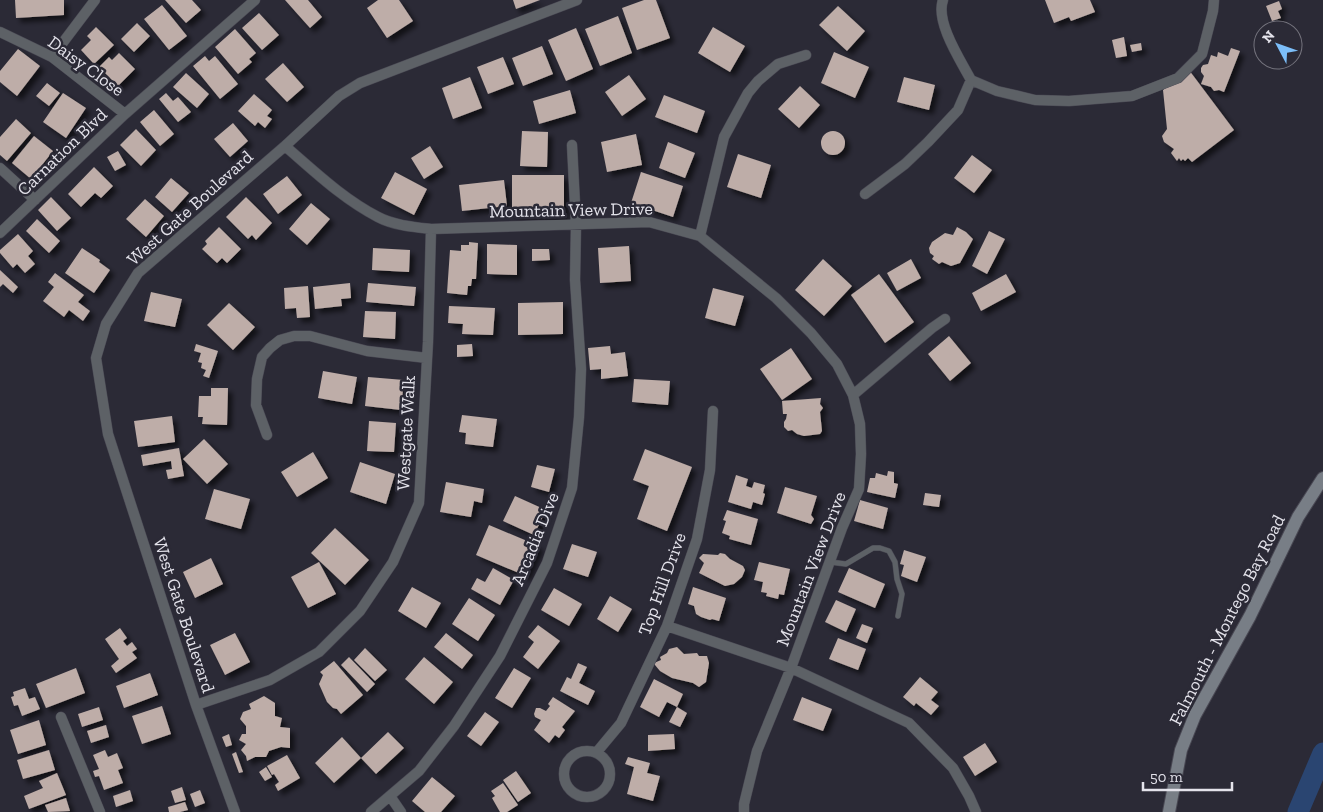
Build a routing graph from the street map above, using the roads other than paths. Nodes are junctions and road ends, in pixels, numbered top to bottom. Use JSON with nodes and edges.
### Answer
{"nodes":[{"id":1,"x":95,"y":0,"type":"edge"},
{"id":2,"x":255,"y":0,"type":"edge"},
{"id":3,"x":577,"y":0,"type":"edge"},
{"id":4,"x":943,"y":0,"type":"edge"},
{"id":5,"x":1214,"y":0,"type":"edge"},
{"id":6,"x":0,"y":32,"type":"edge"},
{"id":7,"x":806,"y":55,"type":"dead end"},
{"id":8,"x":52,"y":57,"type":"junction"},
{"id":9,"x":972,"y":80,"type":"junction"},
{"id":10,"x":125,"y":114,"type":"junction"},
{"id":11,"x":572,"y":145,"type":"dead end"},
{"id":12,"x":285,"y":146,"type":"junction"},
{"id":13,"x":0,"y":168,"type":"edge"},
{"id":14,"x":865,"y":194,"type":"dead end"},
{"id":15,"x":35,"y":200,"type":"junction"},
{"id":16,"x":576,"y":224,"type":"junction"},
{"id":17,"x":431,"y":228,"type":"junction"},
{"id":18,"x":0,"y":233,"type":"edge"},
{"id":19,"x":700,"y":236,"type":"junction"},
{"id":20,"x":945,"y":320,"type":"dead end"},
{"id":21,"x":427,"y":358,"type":"junction"},
{"id":22,"x":853,"y":395,"type":"junction"},
{"id":23,"x":713,"y":411,"type":"dead end"},
{"id":24,"x":267,"y":435,"type":"dead end"},
{"id":25,"x":1323,"y":478,"type":"edge"},
{"id":26,"x":829,"y":562,"type":"junction"},
{"id":27,"x":898,"y":616,"type":"dead end"},
{"id":28,"x":667,"y":626,"type":"junction"},
{"id":29,"x":791,"y":668,"type":"junction"},
{"id":30,"x":196,"y":705,"type":"junction"},
{"id":31,"x":61,"y":716,"type":"dead end"},
{"id":32,"x":596,"y":753,"type":"junction"},
{"id":33,"x":390,"y":796,"type":"junction"},
{"id":34,"x":100,"y":812,"type":"edge"},
{"id":35,"x":235,"y":812,"type":"edge"},
{"id":36,"x":371,"y":812,"type":"edge"},
{"id":37,"x":401,"y":812,"type":"edge"},
{"id":38,"x":744,"y":812,"type":"edge"},
{"id":39,"x":976,"y":812,"type":"edge"},
{"id":40,"x":1168,"y":812,"type":"edge"}],
"edges":[{"from":1,"to":8,"type":"street"},
{"from":2,"to":10,"type":"street","name":"Carnation Blvd"},
{"from":3,"to":12,"type":"street","name":"West Gate Boulevard"},
{"from":4,"to":9,"type":"street"},
{"from":5,"to":9,"type":"street"},
{"from":6,"to":8,"type":"street","name":"Daisy Close"},
{"from":7,"to":19,"type":"street"},
{"from":8,"to":10,"type":"street","name":"Daisy Close"},
{"from":9,"to":14,"type":"street"},
{"from":10,"to":15,"type":"street","name":"Carnation Blvd"},
{"from":11,"to":16,"type":"street","name":"Arcadia Dive"},
{"from":12,"to":17,"type":"street","name":"Mountain View Drive"},
{"from":12,"to":30,"type":"street","name":"West Gate Boulevard"},
{"from":13,"to":15,"type":"street"},
{"from":15,"to":18,"type":"street","name":"Carnation Blvd"},
{"from":16,"to":17,"type":"street","name":"Mountain View Drive"},
{"from":16,"to":19,"type":"street","name":"Mountain View Drive"},
{"from":16,"to":33,"type":"street","name":"Arcadia Dive"},
{"from":17,"to":21,"type":"street","name":"Westgate Walk"},
{"from":19,"to":22,"type":"street","name":"Mountain View Drive"},
{"from":20,"to":22,"type":"street"},
{"from":21,"to":24,"type":"street"},
{"from":21,"to":30,"type":"street","name":"Westgate Walk"},
{"from":22,"to":26,"type":"street","name":"Mountain View Drive"},
{"from":23,"to":28,"type":"street","name":"Top Hill Drive"},
{"from":25,"to":40,"type":"main road","name":"Falmouth - Montego Bay Road"},
{"from":26,"to":27,"type":"lane"},
{"from":26,"to":29,"type":"street","name":"Mountain View Drive"},
{"from":28,"to":29,"type":"street"},
{"from":28,"to":32,"type":"street","name":"Top Hill Drive"},
{"from":29,"to":38,"type":"street","name":"Mountain View Drive"},
{"from":29,"to":39,"type":"street"},
{"from":30,"to":35,"type":"street","name":"West Gate Boulevard"},
{"from":31,"to":34,"type":"street"},
{"from":32,"to":32,"type":"street"},
{"from":33,"to":36,"type":"street","name":"Arcadia Dive"},
{"from":33,"to":37,"type":"street"}]}
